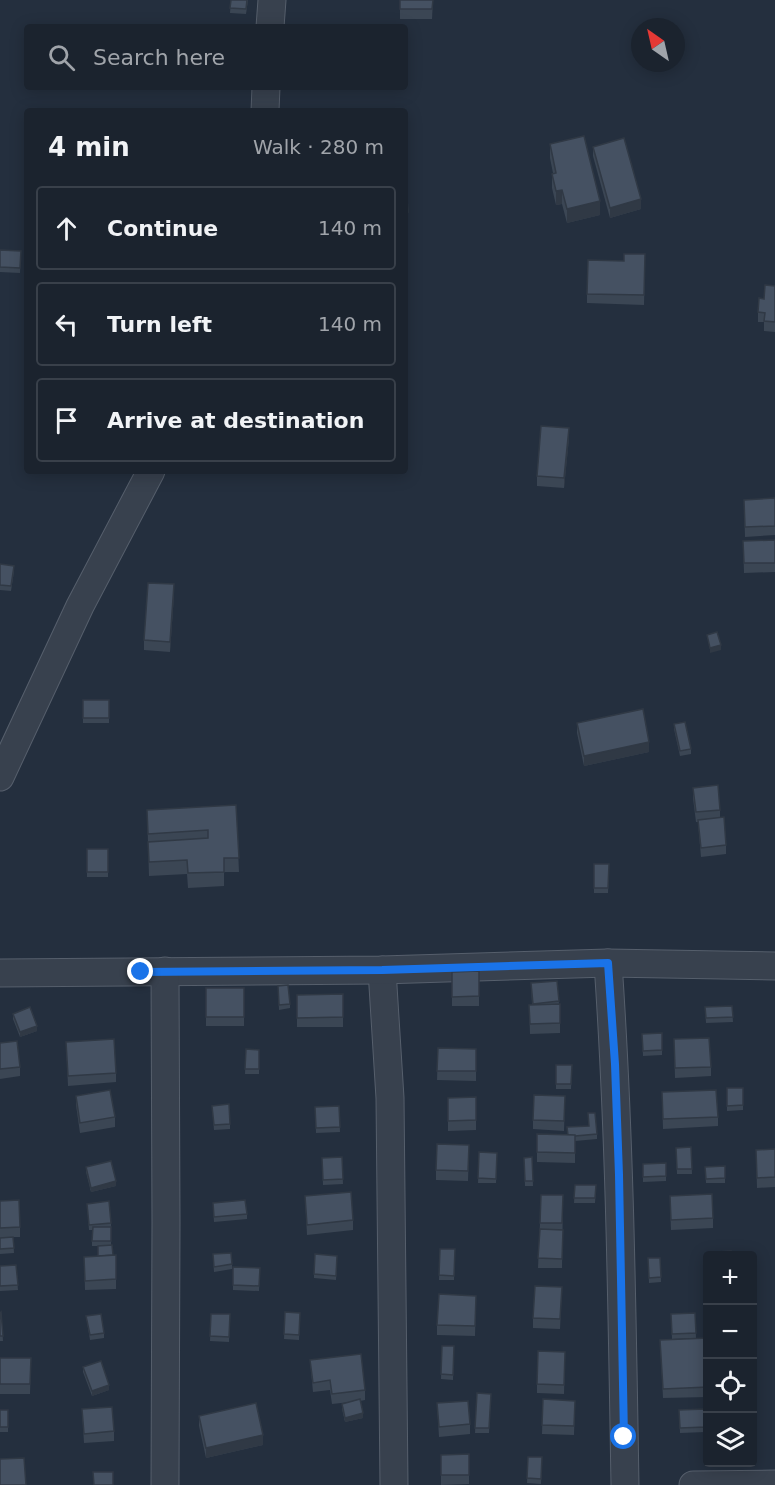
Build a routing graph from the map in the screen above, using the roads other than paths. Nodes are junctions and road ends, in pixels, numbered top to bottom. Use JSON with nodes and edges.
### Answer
{"nodes":[{"id":1,"x":272,"y":0,"type":"edge"},
{"id":2,"x":270,"y":24,"type":"edge"},
{"id":3,"x":266,"y":90,"type":"edge"},
{"id":4,"x":264,"y":108,"type":"edge"},
{"id":5,"x":149,"y":474,"type":"edge"},
{"id":6,"x":0,"y":777,"type":"edge"},
{"id":7,"x":608,"y":963,"type":"junction"},
{"id":8,"x":775,"y":966,"type":"edge"},
{"id":9,"x":382,"y":970,"type":"junction"},
{"id":10,"x":165,"y":971,"type":"junction"},
{"id":11,"x":0,"y":973,"type":"edge"},
{"id":12,"x":775,"y":1484,"type":"edge"},
{"id":13,"x":165,"y":1485,"type":"edge"},
{"id":14,"x":394,"y":1485,"type":"edge"},
{"id":15,"x":625,"y":1485,"type":"edge"},
{"id":16,"x":693,"y":1485,"type":"edge"}],
"edges":[{"from":1,"to":2,"type":"street"},
{"from":3,"to":4,"type":"street"},
{"from":5,"to":6,"type":"street"},
{"from":7,"to":8,"type":"street"},
{"from":7,"to":9,"type":"street"},
{"from":7,"to":15,"type":"street"},
{"from":9,"to":10,"type":"street"},
{"from":9,"to":14,"type":"street"},
{"from":10,"to":11,"type":"street"},
{"from":10,"to":13,"type":"street"},
{"from":12,"to":16,"type":"street"}]}
